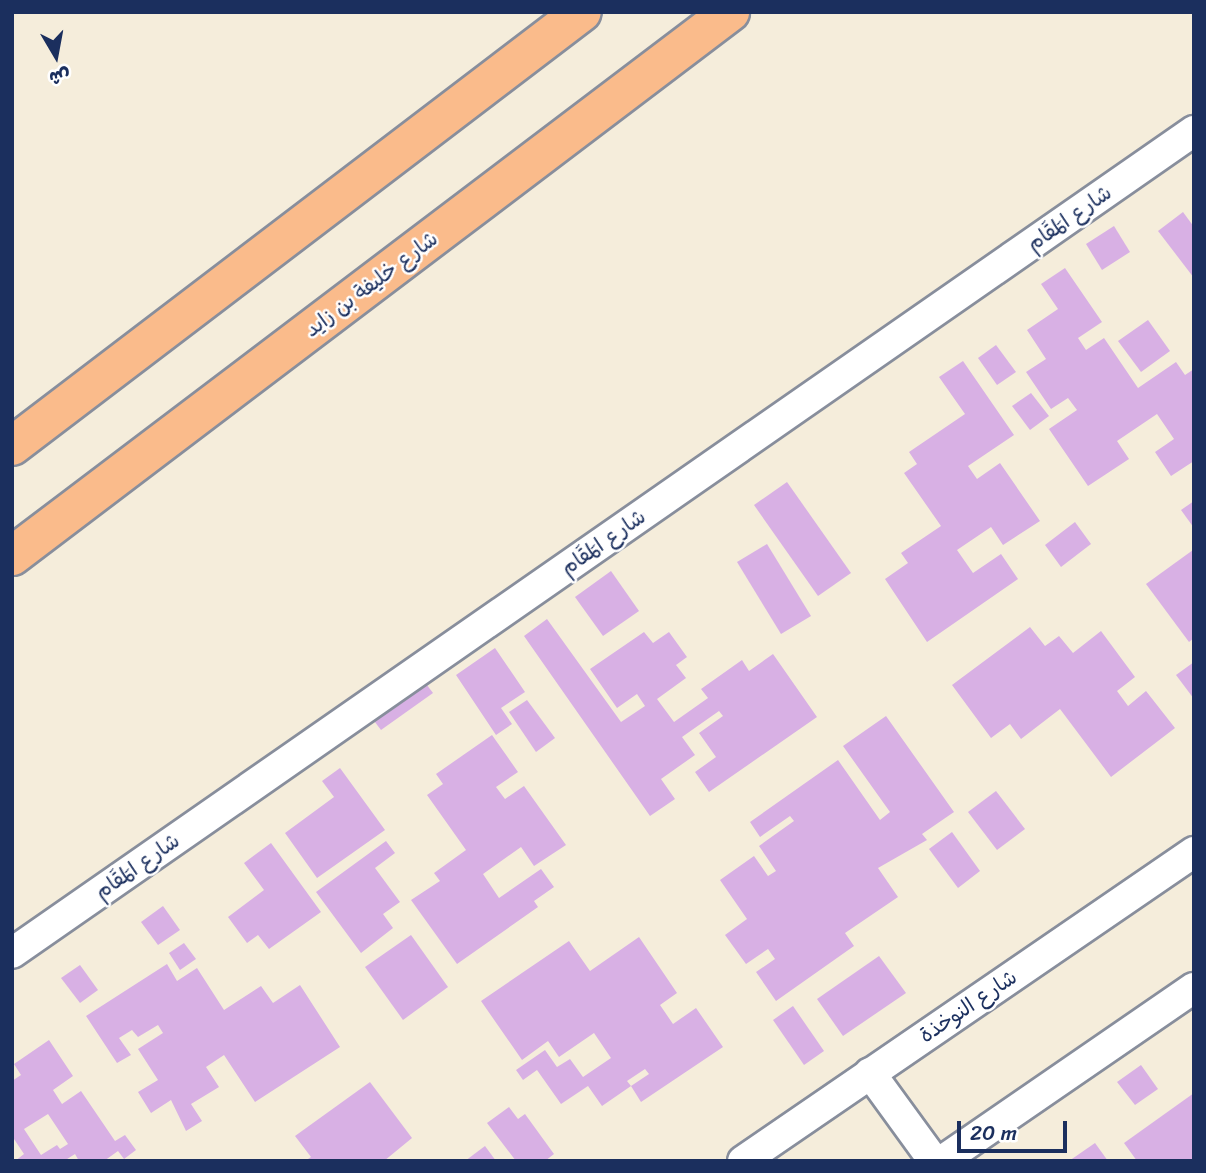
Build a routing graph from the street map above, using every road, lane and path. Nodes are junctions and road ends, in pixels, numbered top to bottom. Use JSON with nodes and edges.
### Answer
{"nodes":[{"id":1,"x":582,"y":12,"type":"edge"},
{"id":2,"x":730,"y":12,"type":"edge"},
{"id":3,"x":1194,"y":131,"type":"edge"},
{"id":4,"x":12,"y":446,"type":"edge"},
{"id":5,"x":12,"y":556,"type":"edge"},
{"id":6,"x":1194,"y":852,"type":"edge"},
{"id":7,"x":12,"y":953,"type":"edge"},
{"id":8,"x":1194,"y":988,"type":"edge"},
{"id":9,"x":870,"y":1073,"type":"junction"},
{"id":10,"x":743,"y":1161,"type":"edge"},
{"id":11,"x":934,"y":1161,"type":"edge"},
{"id":12,"x":942,"y":1161,"type":"edge"}],
"edges":[{"from":1,"to":4,"type":"highway"},
{"from":2,"to":5,"type":"highway","name":"شارع خليفة بن زايد"},
{"from":3,"to":7,"type":"street","name":"شارع المَقَام"},
{"from":6,"to":9,"type":"street","name":"شارع النوخذة"},
{"from":8,"to":12,"type":"street"},
{"from":9,"to":10,"type":"street","name":"شارع النوخذة"},
{"from":9,"to":11,"type":"street"}]}
